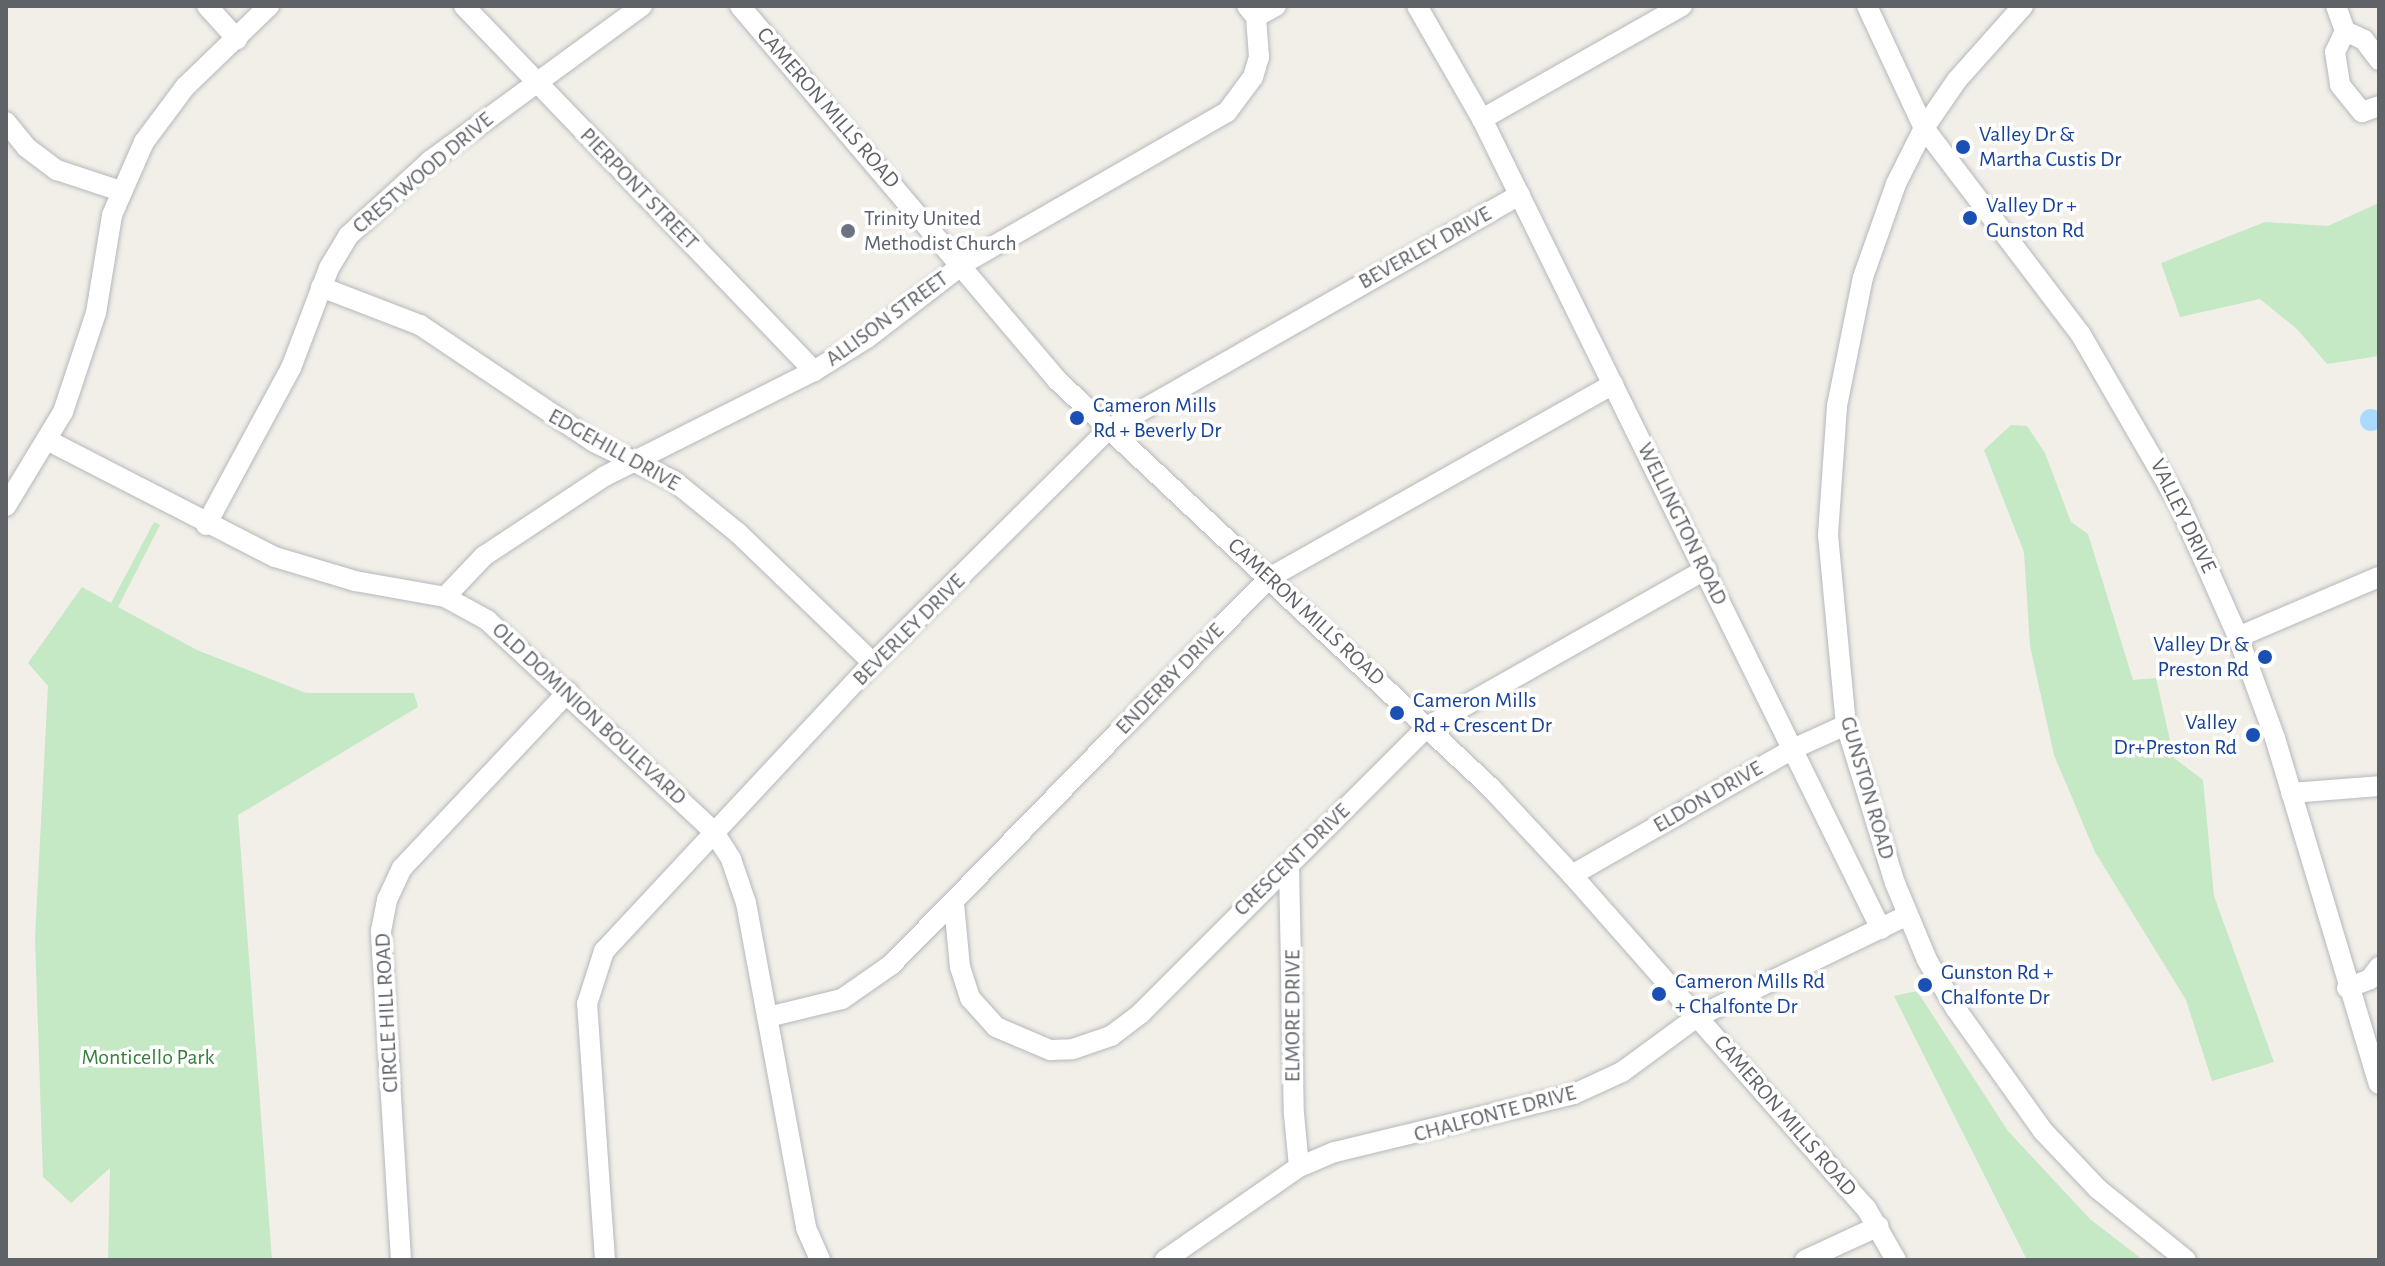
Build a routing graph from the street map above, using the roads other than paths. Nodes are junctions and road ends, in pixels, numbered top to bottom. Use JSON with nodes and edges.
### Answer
{"nodes":[{"id":1,"x":207,"y":6,"type":"edge"},
{"id":2,"x":269,"y":6,"type":"edge"},
{"id":3,"x":464,"y":6,"type":"edge"},
{"id":4,"x":642,"y":6,"type":"edge"},
{"id":5,"x":740,"y":6,"type":"edge"},
{"id":6,"x":1276,"y":6,"type":"edge"},
{"id":7,"x":1417,"y":6,"type":"edge"},
{"id":8,"x":1682,"y":6,"type":"edge"},
{"id":9,"x":1867,"y":6,"type":"edge"},
{"id":10,"x":2023,"y":6,"type":"edge"},
{"id":11,"x":2336,"y":6,"type":"edge"},
{"id":12,"x":1252,"y":12,"type":"edge"},
{"id":13,"x":2345,"y":31,"type":"junction"},
{"id":14,"x":237,"y":39,"type":"junction"},
{"id":15,"x":2379,"y":60,"type":"edge"},
{"id":16,"x":536,"y":80,"type":"junction"},
{"id":17,"x":2379,"y":106,"type":"edge"},
{"id":18,"x":1482,"y":119,"type":"junction"},
{"id":19,"x":6,"y":122,"type":"edge"},
{"id":20,"x":1924,"y":128,"type":"junction"},
{"id":21,"x":120,"y":191,"type":"junction"},
{"id":22,"x":1520,"y":195,"type":"junction"},
{"id":23,"x":962,"y":264,"type":"junction"},
{"id":24,"x":321,"y":287,"type":"junction"},
{"id":25,"x":814,"y":371,"type":"junction"},
{"id":26,"x":1613,"y":384,"type":"junction"},
{"id":27,"x":1109,"y":429,"type":"junction"},
{"id":28,"x":49,"y":441,"type":"junction"},
{"id":29,"x":632,"y":461,"type":"junction"},
{"id":30,"x":6,"y":506,"type":"edge"},
{"id":31,"x":206,"y":525,"type":"junction"},
{"id":32,"x":1706,"y":569,"type":"junction"},
{"id":33,"x":2379,"y":577,"type":"edge"},
{"id":34,"x":1269,"y":578,"type":"junction"},
{"id":35,"x":445,"y":597,"type":"junction"},
{"id":36,"x":2238,"y":637,"type":"junction"},
{"id":37,"x":873,"y":663,"type":"junction"},
{"id":38,"x":568,"y":692,"type":"junction"},
{"id":39,"x":1846,"y":725,"type":"junction"},
{"id":40,"x":1427,"y":727,"type":"junction"},
{"id":41,"x":1795,"y":748,"type":"junction"},
{"id":42,"x":2379,"y":786,"type":"edge"},
{"id":43,"x":2291,"y":793,"type":"junction"},
{"id":44,"x":713,"y":831,"type":"junction"},
{"id":45,"x":1289,"y":864,"type":"junction"},
{"id":46,"x":1572,"y":875,"type":"junction"},
{"id":47,"x":954,"y":904,"type":"junction"},
{"id":48,"x":1908,"y":915,"type":"junction"},
{"id":49,"x":1881,"y":929,"type":"junction"},
{"id":50,"x":2379,"y":967,"type":"edge"},
{"id":51,"x":2347,"y":988,"type":"junction"},
{"id":52,"x":768,"y":1017,"type":"junction"},
{"id":53,"x":1697,"y":1017,"type":"junction"},
{"id":54,"x":2379,"y":1084,"type":"edge"},
{"id":55,"x":1299,"y":1167,"type":"junction"},
{"id":56,"x":1879,"y":1226,"type":"junction"},
{"id":57,"x":1175,"y":1258,"type":"edge"},
{"id":58,"x":401,"y":1260,"type":"edge"},
{"id":59,"x":605,"y":1260,"type":"edge"},
{"id":60,"x":820,"y":1260,"type":"edge"},
{"id":61,"x":1805,"y":1260,"type":"edge"},
{"id":62,"x":1896,"y":1260,"type":"edge"},
{"id":63,"x":2186,"y":1260,"type":"edge"}],
"edges":[{"from":1,"to":14,"type":"street"},
{"from":2,"to":14,"type":"street"},
{"from":3,"to":16,"type":"street","name":"PIERPONT STREET"},
{"from":4,"to":16,"type":"street","name":"CRESTWOOD DRIVE"},
{"from":5,"to":23,"type":"street","name":"CAMERON MILLS ROAD"},
{"from":6,"to":12,"type":"street","name":"ALLISON STREET"},
{"from":7,"to":18,"type":"street","name":"WELLINGTON ROAD"},
{"from":8,"to":18,"type":"street"},
{"from":9,"to":20,"type":"street","name":"VALLEY DRIVE"},
{"from":10,"to":20,"type":"street","name":"GUNSTON ROAD"},
{"from":11,"to":13,"type":"street"},
{"from":12,"to":23,"type":"street","name":"ALLISON STREET"},
{"from":13,"to":15,"type":"street"},
{"from":13,"to":17,"type":"street"},
{"from":14,"to":21,"type":"street"},
{"from":16,"to":24,"type":"street","name":"CRESTWOOD DRIVE"},
{"from":16,"to":25,"type":"street","name":"PIERPONT STREET"},
{"from":18,"to":22,"type":"street","name":"WELLINGTON ROAD"},
{"from":19,"to":21,"type":"street"},
{"from":20,"to":36,"type":"street","name":"VALLEY DRIVE"},
{"from":20,"to":39,"type":"street","name":"GUNSTON ROAD"},
{"from":21,"to":28,"type":"street"},
{"from":22,"to":26,"type":"street","name":"WELLINGTON ROAD"},
{"from":22,"to":27,"type":"street","name":"BEVERLEY DRIVE"},
{"from":23,"to":25,"type":"street","name":"ALLISON STREET"},
{"from":23,"to":27,"type":"street","name":"CAMERON MILLS ROAD"},
{"from":24,"to":29,"type":"street","name":"EDGEHILL DRIVE"},
{"from":24,"to":31,"type":"street","name":"CRESTWOOD DRIVE"},
{"from":25,"to":29,"type":"street","name":"ALLISON STREET"},
{"from":26,"to":32,"type":"street","name":"WELLINGTON ROAD"},
{"from":26,"to":34,"type":"street","name":"ENDERBY DRIVE"},
{"from":27,"to":34,"type":"street","name":"CAMERON MILLS ROAD"},
{"from":27,"to":37,"type":"street","name":"BEVERLEY DRIVE"},
{"from":28,"to":30,"type":"street"},
{"from":28,"to":31,"type":"street","name":"OLD DOMINION BOULEVARD"},
{"from":29,"to":35,"type":"street","name":"ALLISON STREET"},
{"from":29,"to":37,"type":"street","name":"EDGEHILL DRIVE"},
{"from":31,"to":35,"type":"street","name":"OLD DOMINION BOULEVARD"},
{"from":32,"to":40,"type":"street","name":"CRESCENT DRIVE"},
{"from":32,"to":41,"type":"street","name":"WELLINGTON ROAD"},
{"from":33,"to":36,"type":"street"},
{"from":34,"to":40,"type":"street","name":"CAMERON MILLS ROAD"},
{"from":34,"to":47,"type":"street","name":"ENDERBY DRIVE"},
{"from":35,"to":38,"type":"street","name":"OLD DOMINION BOULEVARD"},
{"from":36,"to":43,"type":"street","name":"VALLEY DRIVE"},
{"from":37,"to":44,"type":"street","name":"BEVERLEY DRIVE"},
{"from":38,"to":44,"type":"street","name":"OLD DOMINION BOULEVARD"},
{"from":38,"to":58,"type":"street","name":"CIRCLE HILL ROAD"},
{"from":39,"to":41,"type":"street","name":"ELDON DRIVE"},
{"from":39,"to":48,"type":"street","name":"GUNSTON ROAD"},
{"from":40,"to":45,"type":"street","name":"CRESCENT DRIVE"},
{"from":40,"to":46,"type":"street","name":"CAMERON MILLS ROAD"},
{"from":41,"to":46,"type":"street","name":"ELDON DRIVE"},
{"from":41,"to":49,"type":"street","name":"WELLINGTON ROAD"},
{"from":42,"to":43,"type":"street"},
{"from":43,"to":51,"type":"street","name":"VALLEY DRIVE"},
{"from":44,"to":52,"type":"street","name":"OLD DOMINION BOULEVARD"},
{"from":44,"to":59,"type":"street","name":"BEVERLEY DRIVE"},
{"from":45,"to":47,"type":"street","name":"CRESCENT DRIVE"},
{"from":45,"to":55,"type":"street","name":"ELMORE DRIVE"},
{"from":46,"to":53,"type":"street","name":"CAMERON MILLS ROAD"},
{"from":47,"to":52,"type":"street","name":"ENDERBY DRIVE"},
{"from":48,"to":49,"type":"street","name":"CHALFONTE DRIVE"},
{"from":48,"to":63,"type":"street","name":"GUNSTON ROAD"},
{"from":49,"to":53,"type":"street","name":"CHALFONTE DRIVE"},
{"from":50,"to":51,"type":"street"},
{"from":51,"to":54,"type":"street","name":"VALLEY DRIVE"},
{"from":52,"to":60,"type":"street","name":"OLD DOMINION BOULEVARD"},
{"from":53,"to":55,"type":"street","name":"CHALFONTE DRIVE"},
{"from":53,"to":56,"type":"street","name":"CAMERON MILLS ROAD"},
{"from":55,"to":57,"type":"street","name":"CHALFONTE DRIVE"},
{"from":56,"to":61,"type":"street"},
{"from":56,"to":62,"type":"street","name":"CAMERON MILLS ROAD"}]}
